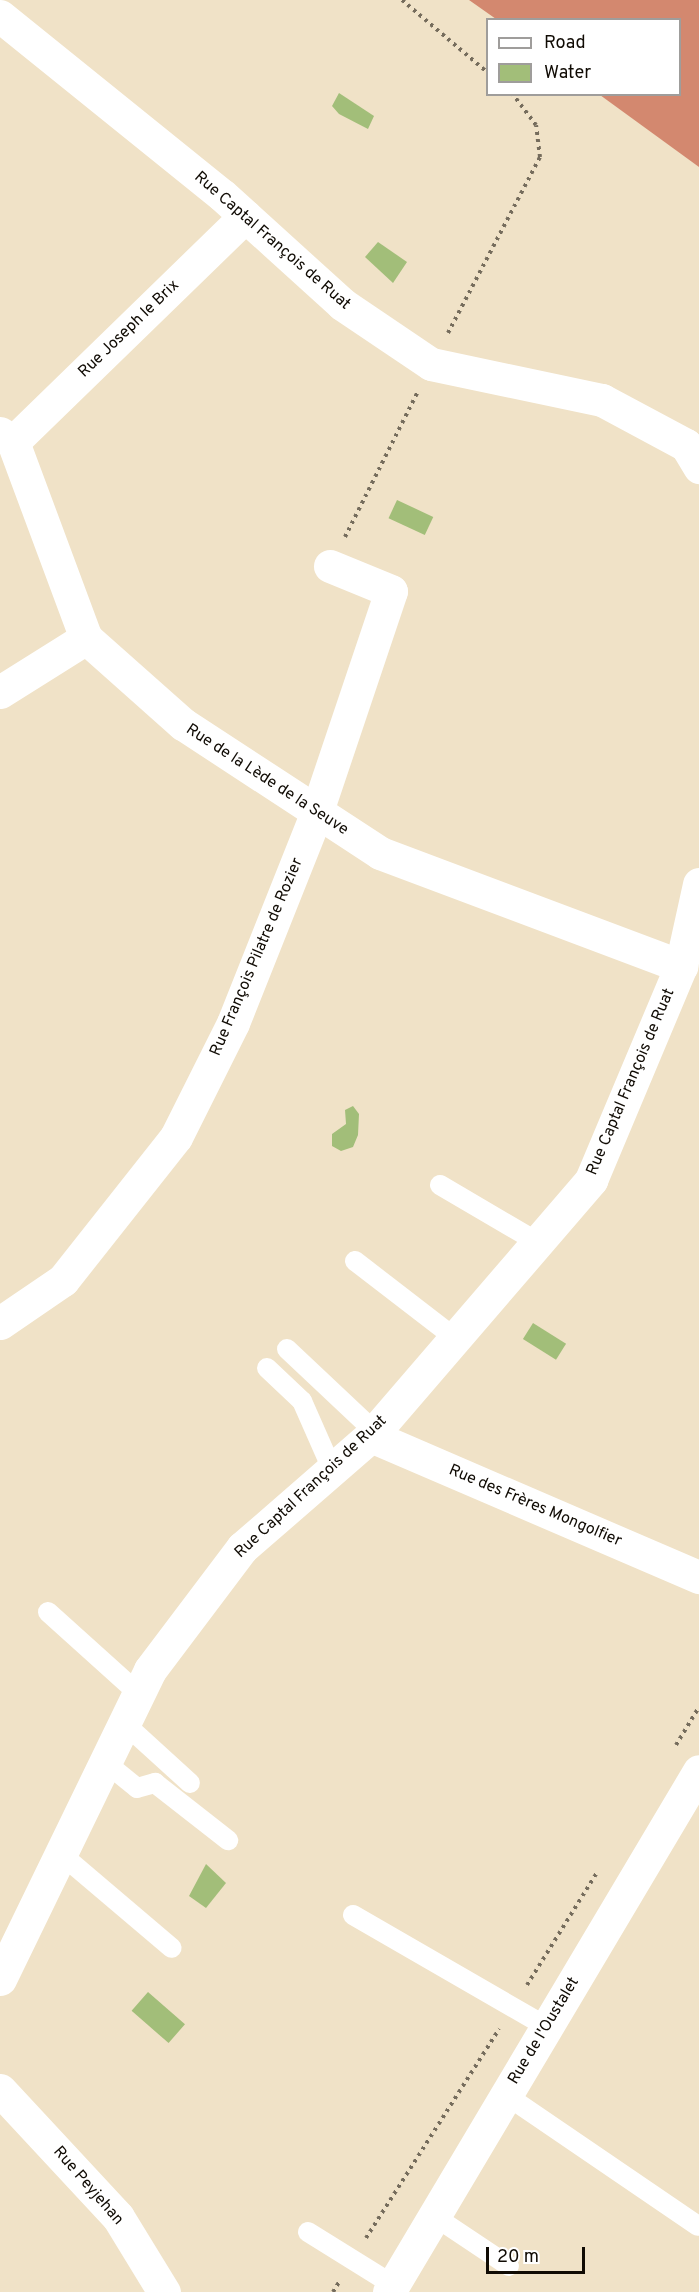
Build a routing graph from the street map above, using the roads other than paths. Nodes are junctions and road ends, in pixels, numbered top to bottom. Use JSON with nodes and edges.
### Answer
{"nodes":[{"id":1,"x":0,"y":16,"type":"edge"},
{"id":2,"x":245,"y":216,"type":"junction"},
{"id":3,"x":7,"y":438,"type":"edge"},
{"id":4,"x":699,"y":467,"type":"edge"},
{"id":5,"x":330,"y":566,"type":"dead end"},
{"id":6,"x":86,"y":638,"type":"junction"},
{"id":7,"x":0,"y":692,"type":"edge"},
{"id":8,"x":315,"y":814,"type":"junction"},
{"id":9,"x":699,"y":885,"type":"edge"},
{"id":10,"x":681,"y":966,"type":"junction"},
{"id":11,"x":440,"y":1185,"type":"dead end"},
{"id":12,"x":537,"y":1242,"type":"junction"},
{"id":13,"x":355,"y":1261,"type":"dead end"},
{"id":14,"x":0,"y":1323,"type":"edge"},
{"id":15,"x":455,"y":1338,"type":"junction"},
{"id":16,"x":287,"y":1349,"type":"dead end"},
{"id":17,"x":267,"y":1368,"type":"dead end"},
{"id":18,"x":372,"y":1433,"type":"junction"},
{"id":19,"x":332,"y":1469,"type":"junction"},
{"id":20,"x":699,"y":1576,"type":"edge"},
{"id":21,"x":48,"y":1612,"type":"dead end"},
{"id":22,"x":138,"y":1693,"type":"junction"},
{"id":23,"x":124,"y":1723,"type":"junction"},
{"id":24,"x":105,"y":1762,"type":"junction"},
{"id":25,"x":699,"y":1771,"type":"edge"},
{"id":26,"x":190,"y":1783,"type":"dead end"},
{"id":27,"x":228,"y":1840,"type":"dead end"},
{"id":28,"x":60,"y":1854,"type":"junction"},
{"id":29,"x":353,"y":1915,"type":"dead end"},
{"id":30,"x":172,"y":1948,"type":"dead end"},
{"id":31,"x":0,"y":1979,"type":"edge"},
{"id":32,"x":546,"y":2027,"type":"junction"},
{"id":33,"x":0,"y":2090,"type":"edge"},
{"id":34,"x":506,"y":2095,"type":"junction"},
{"id":35,"x":434,"y":2216,"type":"junction"},
{"id":36,"x":698,"y":2226,"type":"edge"},
{"id":37,"x":308,"y":2232,"type":"dead end"},
{"id":38,"x":509,"y":2265,"type":"dead end"},
{"id":39,"x":391,"y":2288,"type":"edge"},
{"id":40,"x":164,"y":2292,"type":"edge"}],
"edges":[{"from":1,"to":2,"type":"street","name":"Rue Captal François de Ruat"},
{"from":2,"to":3,"type":"street","name":"Rue Joseph le Brix"},
{"from":2,"to":4,"type":"street","name":"Rue Captal François de Ruat"},
{"from":3,"to":6,"type":"street","name":"Rue de la Lède de la Seuve"},
{"from":5,"to":8,"type":"street","name":"Rue François Pilatre de Rozier"},
{"from":6,"to":7,"type":"street"},
{"from":6,"to":8,"type":"street","name":"Rue de la Lède de la Seuve"},
{"from":8,"to":10,"type":"street","name":"Rue de la Lède de la Seuve"},
{"from":8,"to":14,"type":"street","name":"Rue François Pilatre de Rozier"},
{"from":9,"to":10,"type":"street","name":"Rue Captal François de Ruat"},
{"from":10,"to":12,"type":"street","name":"Rue Captal François de Ruat"},
{"from":11,"to":12,"type":"lane"},
{"from":12,"to":15,"type":"street","name":"Rue Captal François de Ruat"},
{"from":13,"to":15,"type":"lane"},
{"from":15,"to":18,"type":"street","name":"Rue Captal François de Ruat"},
{"from":16,"to":18,"type":"lane"},
{"from":17,"to":19,"type":"lane"},
{"from":18,"to":19,"type":"street","name":"Rue Captal François de Ruat"},
{"from":18,"to":20,"type":"street","name":"Rue des Frères Mongolfier"},
{"from":19,"to":22,"type":"street","name":"Rue Captal François de Ruat"},
{"from":21,"to":22,"type":"lane"},
{"from":22,"to":23,"type":"street","name":"Rue Captal François de Ruat"},
{"from":23,"to":24,"type":"street","name":"Rue Captal François de Ruat"},
{"from":23,"to":26,"type":"lane"},
{"from":24,"to":27,"type":"lane"},
{"from":24,"to":28,"type":"street","name":"Rue Captal François de Ruat"},
{"from":25,"to":32,"type":"street","name":"Rue de l'Oustalet"},
{"from":28,"to":30,"type":"lane"},
{"from":28,"to":31,"type":"street","name":"Rue Captal François de Ruat"},
{"from":29,"to":32,"type":"lane"},
{"from":32,"to":34,"type":"street","name":"Rue de l'Oustalet"},
{"from":33,"to":40,"type":"street","name":"Rue Peyjehan"},
{"from":34,"to":35,"type":"street","name":"Rue de l'Oustalet"},
{"from":34,"to":36,"type":"lane"},
{"from":35,"to":38,"type":"lane"},
{"from":35,"to":39,"type":"street","name":"Rue de l'Oustalet"},
{"from":37,"to":39,"type":"lane"}]}
